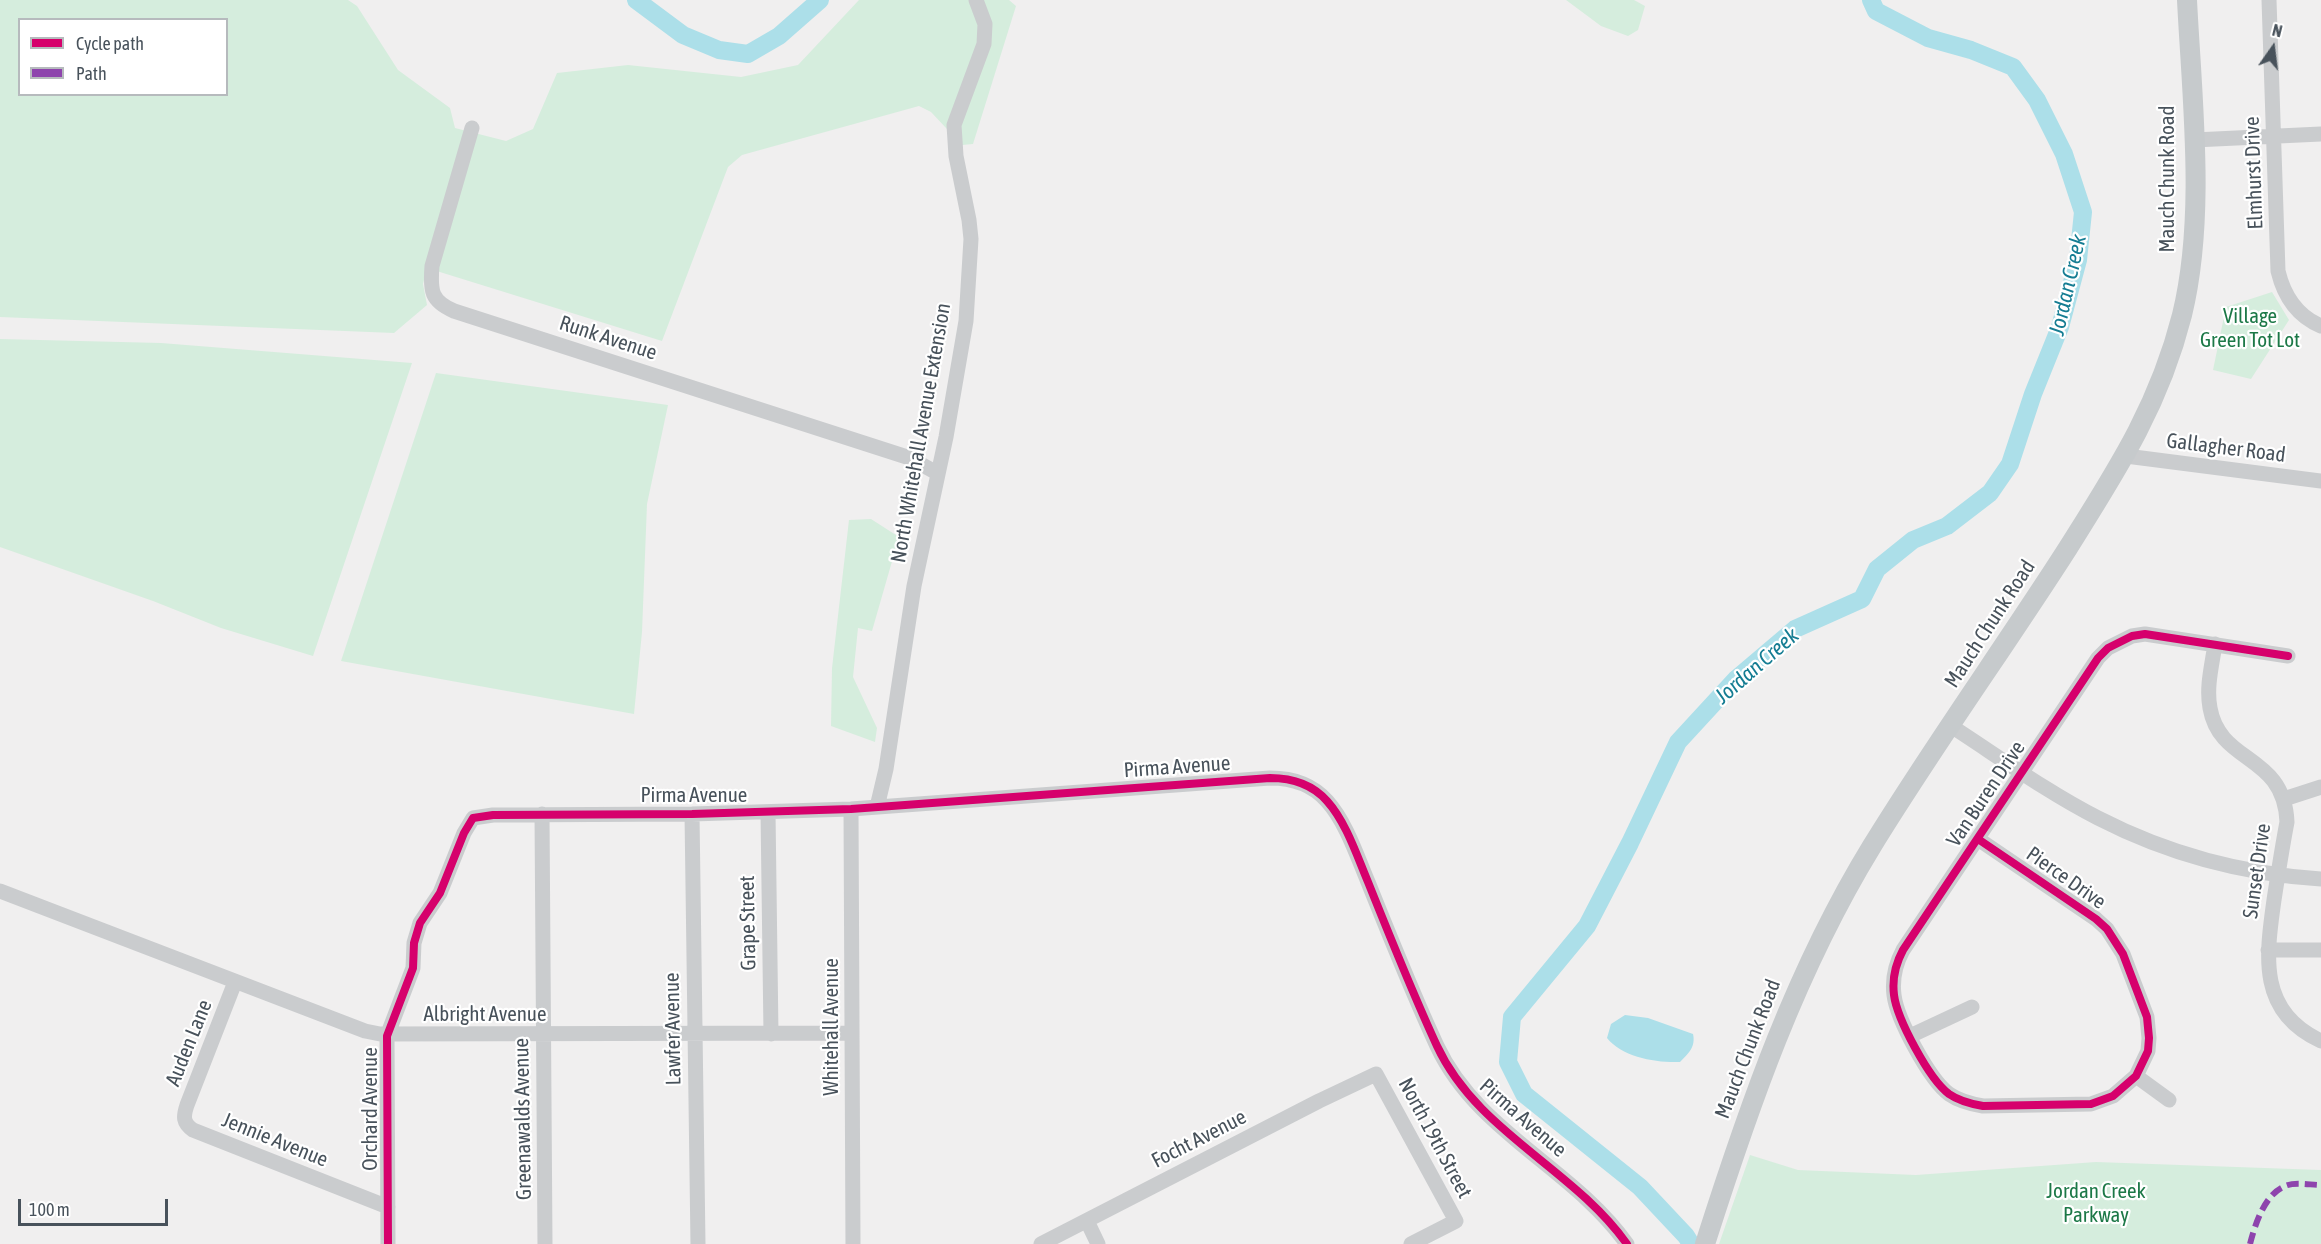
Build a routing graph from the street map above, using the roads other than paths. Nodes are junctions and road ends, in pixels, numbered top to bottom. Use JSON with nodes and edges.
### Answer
{"nodes":[{"id":1,"x":976,"y":0,"type":"edge"},
{"id":2,"x":2187,"y":0,"type":"edge"},
{"id":3,"x":2269,"y":0,"type":"edge"},
{"id":4,"x":472,"y":128,"type":"dead end"},
{"id":5,"x":2321,"y":134,"type":"edge"},
{"id":6,"x":2274,"y":136,"type":"junction"},
{"id":7,"x":2193,"y":140,"type":"junction"},
{"id":8,"x":2321,"y":326,"type":"edge"},
{"id":9,"x":2126,"y":456,"type":"junction"},
{"id":10,"x":937,"y":473,"type":"junction"},
{"id":11,"x":2321,"y":481,"type":"edge"},
{"id":12,"x":2216,"y":644,"type":"junction"},
{"id":13,"x":2288,"y":656,"type":"dead end"},
{"id":14,"x":1951,"y":726,"type":"junction"},
{"id":15,"x":2022,"y":772,"type":"junction"},
{"id":16,"x":2321,"y":787,"type":"edge"},
{"id":17,"x":2284,"y":799,"type":"junction"},
{"id":18,"x":877,"y":807,"type":"junction"},
{"id":19,"x":851,"y":809,"type":"junction"},
{"id":20,"x":768,"y":812,"type":"junction"},
{"id":21,"x":542,"y":814,"type":"junction"},
{"id":22,"x":692,"y":814,"type":"junction"},
{"id":23,"x":478,"y":815,"type":"joint"},
{"id":24,"x":1978,"y":839,"type":"junction"},
{"id":25,"x":2278,"y":875,"type":"junction"},
{"id":26,"x":2321,"y":879,"type":"edge"},
{"id":27,"x":0,"y":891,"type":"edge"},
{"id":28,"x":2268,"y":950,"type":"junction"},
{"id":29,"x":2321,"y":951,"type":"edge"},
{"id":30,"x":235,"y":982,"type":"junction"},
{"id":31,"x":1972,"y":1007,"type":"dead end"},
{"id":32,"x":852,"y":1033,"type":"junction"},
{"id":33,"x":542,"y":1034,"type":"junction"},
{"id":34,"x":694,"y":1034,"type":"junction"},
{"id":35,"x":771,"y":1034,"type":"junction"},
{"id":36,"x":387,"y":1036,"type":"junction"},
{"id":37,"x":1910,"y":1036,"type":"junction"},
{"id":38,"x":2321,"y":1041,"type":"edge"},
{"id":39,"x":1376,"y":1074,"type":"joint"},
{"id":40,"x":2136,"y":1076,"type":"junction"},
{"id":41,"x":2169,"y":1100,"type":"dead end"},
{"id":42,"x":1983,"y":1106,"type":"joint"},
{"id":43,"x":184,"y":1120,"type":"joint"},
{"id":44,"x":388,"y":1207,"type":"junction"},
{"id":45,"x":1086,"y":1221,"type":"junction"},
{"id":46,"x":388,"y":1244,"type":"edge"},
{"id":47,"x":545,"y":1244,"type":"edge"},
{"id":48,"x":698,"y":1244,"type":"edge"},
{"id":49,"x":853,"y":1244,"type":"edge"},
{"id":50,"x":1041,"y":1244,"type":"edge"},
{"id":51,"x":1098,"y":1244,"type":"edge"},
{"id":52,"x":1412,"y":1244,"type":"edge"},
{"id":53,"x":1627,"y":1244,"type":"edge"},
{"id":54,"x":1705,"y":1244,"type":"edge"}],
"edges":[{"from":1,"to":10,"type":"street","name":"North Whitehall Avenue Extension"},
{"from":2,"to":7,"type":"main road","name":"Mauch Chunk Road"},
{"from":3,"to":6,"type":"street","name":"Elmhurst Drive"},
{"from":4,"to":10,"type":"street","name":"Runk Avenue"},
{"from":5,"to":6,"type":"street"},
{"from":6,"to":7,"type":"street"},
{"from":6,"to":8,"type":"street","name":"Elmhurst Drive"},
{"from":7,"to":9,"type":"main road","name":"Mauch Chunk Road"},
{"from":9,"to":11,"type":"street","name":"Gallagher Road"},
{"from":9,"to":14,"type":"main road","name":"Mauch Chunk Road"},
{"from":10,"to":18,"type":"street","name":"North Whitehall Avenue Extension"},
{"from":12,"to":13,"type":"street","name":"Van Buren Drive"},
{"from":12,"to":15,"type":"street","name":"Van Buren Drive"},
{"from":12,"to":17,"type":"street","name":"Sunset Drive"},
{"from":14,"to":15,"type":"street"},
{"from":14,"to":54,"type":"main road","name":"Mauch Chunk Road"},
{"from":15,"to":24,"type":"street","name":"Van Buren Drive"},
{"from":15,"to":25,"type":"street"},
{"from":16,"to":17,"type":"street"},
{"from":17,"to":25,"type":"street","name":"Sunset Drive"},
{"from":18,"to":19,"type":"street","name":"Pirma Avenue"},
{"from":18,"to":53,"type":"street","name":"Pirma Avenue"},
{"from":19,"to":20,"type":"street","name":"Pirma Avenue"},
{"from":19,"to":32,"type":"street","name":"Whitehall Avenue"},
{"from":20,"to":22,"type":"street","name":"Pirma Avenue"},
{"from":20,"to":35,"type":"street","name":"Grape Street"},
{"from":21,"to":22,"type":"street","name":"Pirma Avenue"},
{"from":21,"to":23,"type":"street","name":"Pirma Avenue"},
{"from":21,"to":33,"type":"street","name":"Greenawalds Avenue"},
{"from":22,"to":34,"type":"street","name":"Lawfer Avenue"},
{"from":23,"to":36,"type":"street","name":"Orchard Avenue"},
{"from":24,"to":37,"type":"street","name":"Van Buren Drive"},
{"from":24,"to":40,"type":"street","name":"Pierce Drive"},
{"from":25,"to":26,"type":"street"},
{"from":25,"to":28,"type":"street","name":"Sunset Drive"},
{"from":27,"to":30,"type":"street","name":"Albright Avenue"},
{"from":28,"to":29,"type":"street"},
{"from":28,"to":38,"type":"street","name":"Sunset Drive"},
{"from":30,"to":36,"type":"street","name":"Albright Avenue"},
{"from":30,"to":43,"type":"street","name":"Auden Lane"},
{"from":31,"to":37,"type":"street"},
{"from":32,"to":35,"type":"street","name":"Albright Avenue"},
{"from":32,"to":49,"type":"street","name":"Whitehall Avenue"},
{"from":33,"to":34,"type":"street","name":"Albright Avenue"},
{"from":33,"to":36,"type":"street","name":"Albright Avenue"},
{"from":33,"to":47,"type":"street","name":"Greenawalds Avenue"},
{"from":34,"to":35,"type":"street","name":"Albright Avenue"},
{"from":34,"to":48,"type":"street","name":"Lawfer Avenue"},
{"from":36,"to":44,"type":"street","name":"Orchard Avenue"},
{"from":37,"to":42,"type":"street","name":"Van Buren Drive"},
{"from":39,"to":45,"type":"street","name":"Focht Avenue"},
{"from":39,"to":52,"type":"street","name":"North 19th Street"},
{"from":40,"to":41,"type":"street"},
{"from":40,"to":42,"type":"street","name":"Pierce Drive"},
{"from":43,"to":44,"type":"street","name":"Jennie Avenue"},
{"from":44,"to":46,"type":"street","name":"Orchard Avenue"},
{"from":45,"to":50,"type":"street","name":"Focht Avenue"},
{"from":45,"to":51,"type":"street"}]}
